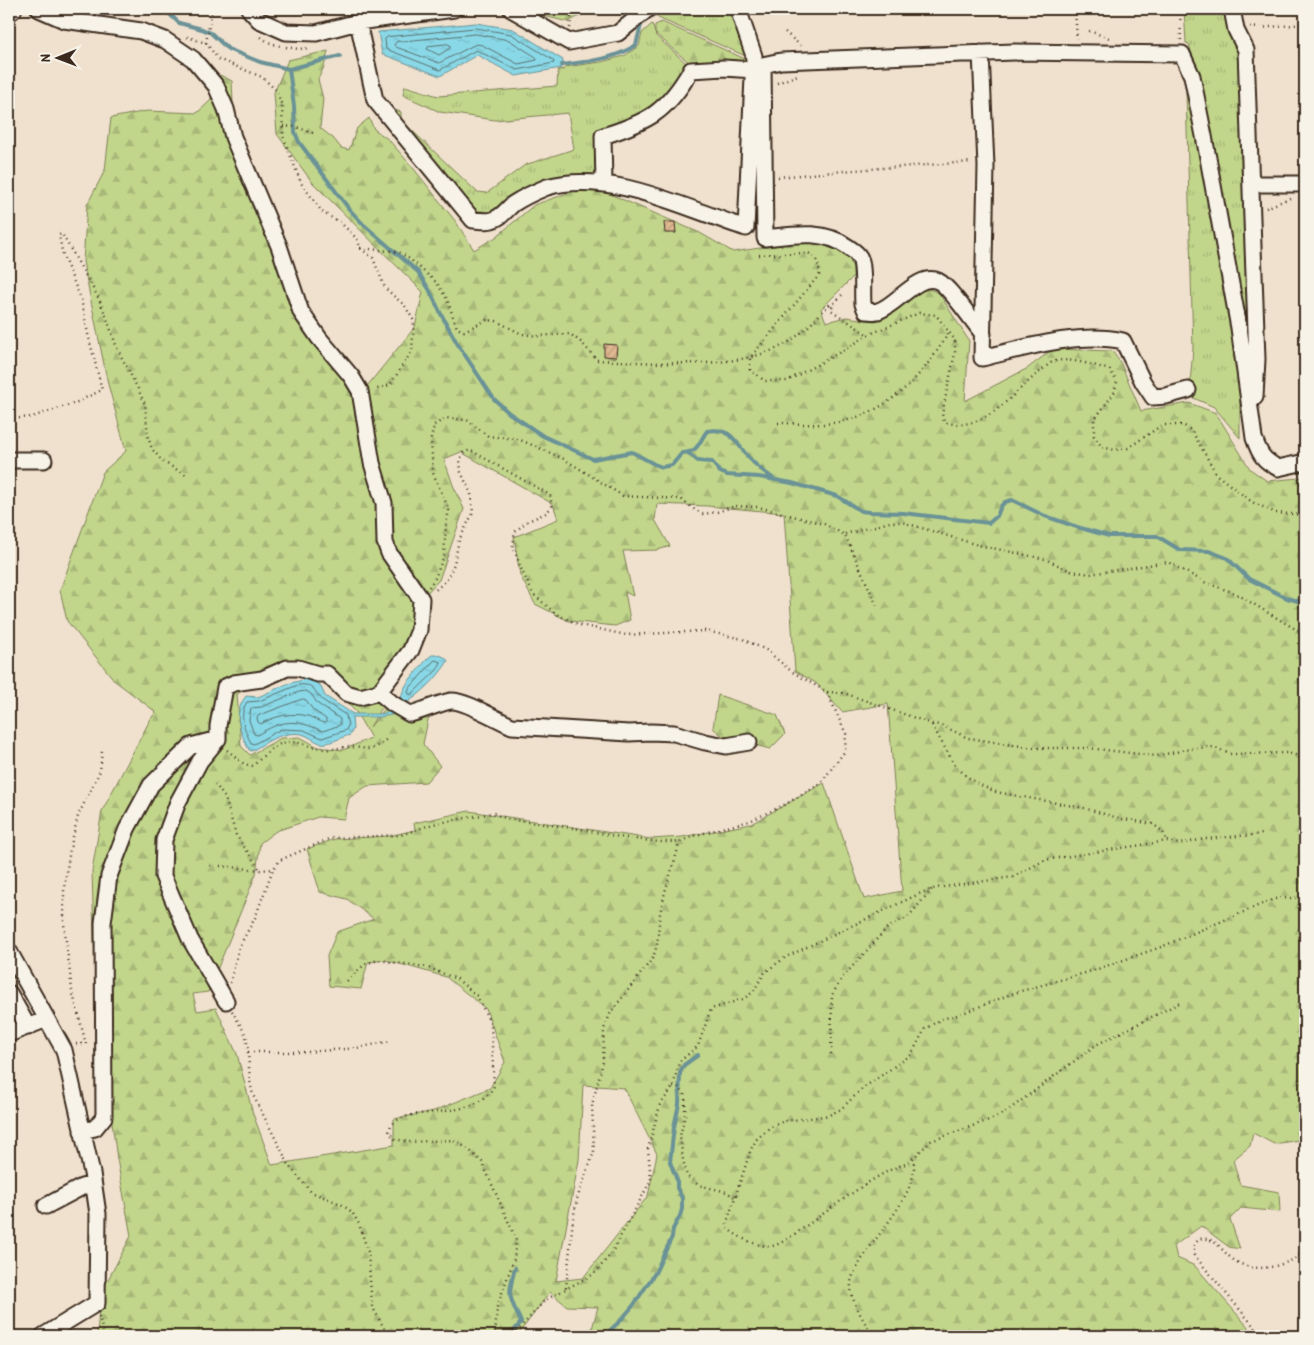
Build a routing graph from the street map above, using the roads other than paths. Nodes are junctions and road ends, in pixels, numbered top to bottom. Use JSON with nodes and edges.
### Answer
{"nodes":[{"id":1,"x":12,"y":9,"type":"edge"},
{"id":2,"x":39,"y":9,"type":"edge"},
{"id":3,"x":249,"y":9,"type":"edge"},
{"id":4,"x":454,"y":9,"type":"edge"},
{"id":5,"x":511,"y":9,"type":"edge"},
{"id":6,"x":648,"y":9,"type":"edge"},
{"id":7,"x":738,"y":9,"type":"edge"},
{"id":8,"x":9,"y":12,"type":"edge"},
{"id":9,"x":1233,"y":15,"type":"edge"},
{"id":10,"x":358,"y":22,"type":"junction"},
{"id":11,"x":981,"y":53,"type":"junction"},
{"id":12,"x":757,"y":68,"type":"junction"},
{"id":13,"x":604,"y":184,"type":"junction"},
{"id":14,"x":1251,"y":184,"type":"junction"},
{"id":15,"x":1305,"y":184,"type":"edge"},
{"id":16,"x":983,"y":334,"type":"junction"},
{"id":17,"x":1188,"y":390,"type":"dead end"},
{"id":18,"x":1251,"y":416,"type":"junction"},
{"id":19,"x":9,"y":460,"type":"edge"},
{"id":20,"x":44,"y":460,"type":"dead end"},
{"id":21,"x":1305,"y":462,"type":"edge"},
{"id":22,"x":380,"y":692,"type":"junction"},
{"id":23,"x":218,"y":739,"type":"junction"},
{"id":24,"x":749,"y":742,"type":"dead end"},
{"id":25,"x":9,"y":951,"type":"edge"},
{"id":26,"x":9,"y":993,"type":"edge"},
{"id":27,"x":226,"y":1001,"type":"road end"},
{"id":28,"x":47,"y":1019,"type":"junction"},
{"id":29,"x":28,"y":1027,"type":"junction"},
{"id":30,"x":9,"y":1034,"type":"edge"},
{"id":31,"x":82,"y":1131,"type":"junction"},
{"id":32,"x":94,"y":1184,"type":"junction"},
{"id":33,"x":46,"y":1206,"type":"dead end"},
{"id":34,"x":43,"y":1336,"type":"edge"}],
"edges":[{"from":1,"to":8,"type":"main road"},
{"from":2,"to":22,"type":"street"},
{"from":3,"to":10,"type":"street"},
{"from":4,"to":10,"type":"street"},
{"from":5,"to":6,"type":"street"},
{"from":7,"to":12,"type":"street"},
{"from":9,"to":14,"type":"street"},
{"from":10,"to":13,"type":"street"},
{"from":11,"to":12,"type":"street"},
{"from":11,"to":16,"type":"street"},
{"from":11,"to":18,"type":"street"},
{"from":12,"to":13,"type":"street"},
{"from":12,"to":13,"type":"street"},
{"from":12,"to":16,"type":"street"},
{"from":14,"to":15,"type":"street"},
{"from":14,"to":18,"type":"street"},
{"from":16,"to":17,"type":"street"},
{"from":18,"to":21,"type":"street"},
{"from":19,"to":20,"type":"street"},
{"from":22,"to":23,"type":"street"},
{"from":22,"to":24,"type":"street"},
{"from":23,"to":27,"type":"street"},
{"from":23,"to":31,"type":"street"},
{"from":25,"to":28,"type":"street"},
{"from":26,"to":29,"type":"street"},
{"from":28,"to":29,"type":"street"},
{"from":28,"to":31,"type":"street"},
{"from":29,"to":30,"type":"street"},
{"from":31,"to":32,"type":"street"},
{"from":32,"to":33,"type":"street"},
{"from":32,"to":34,"type":"street"}]}
